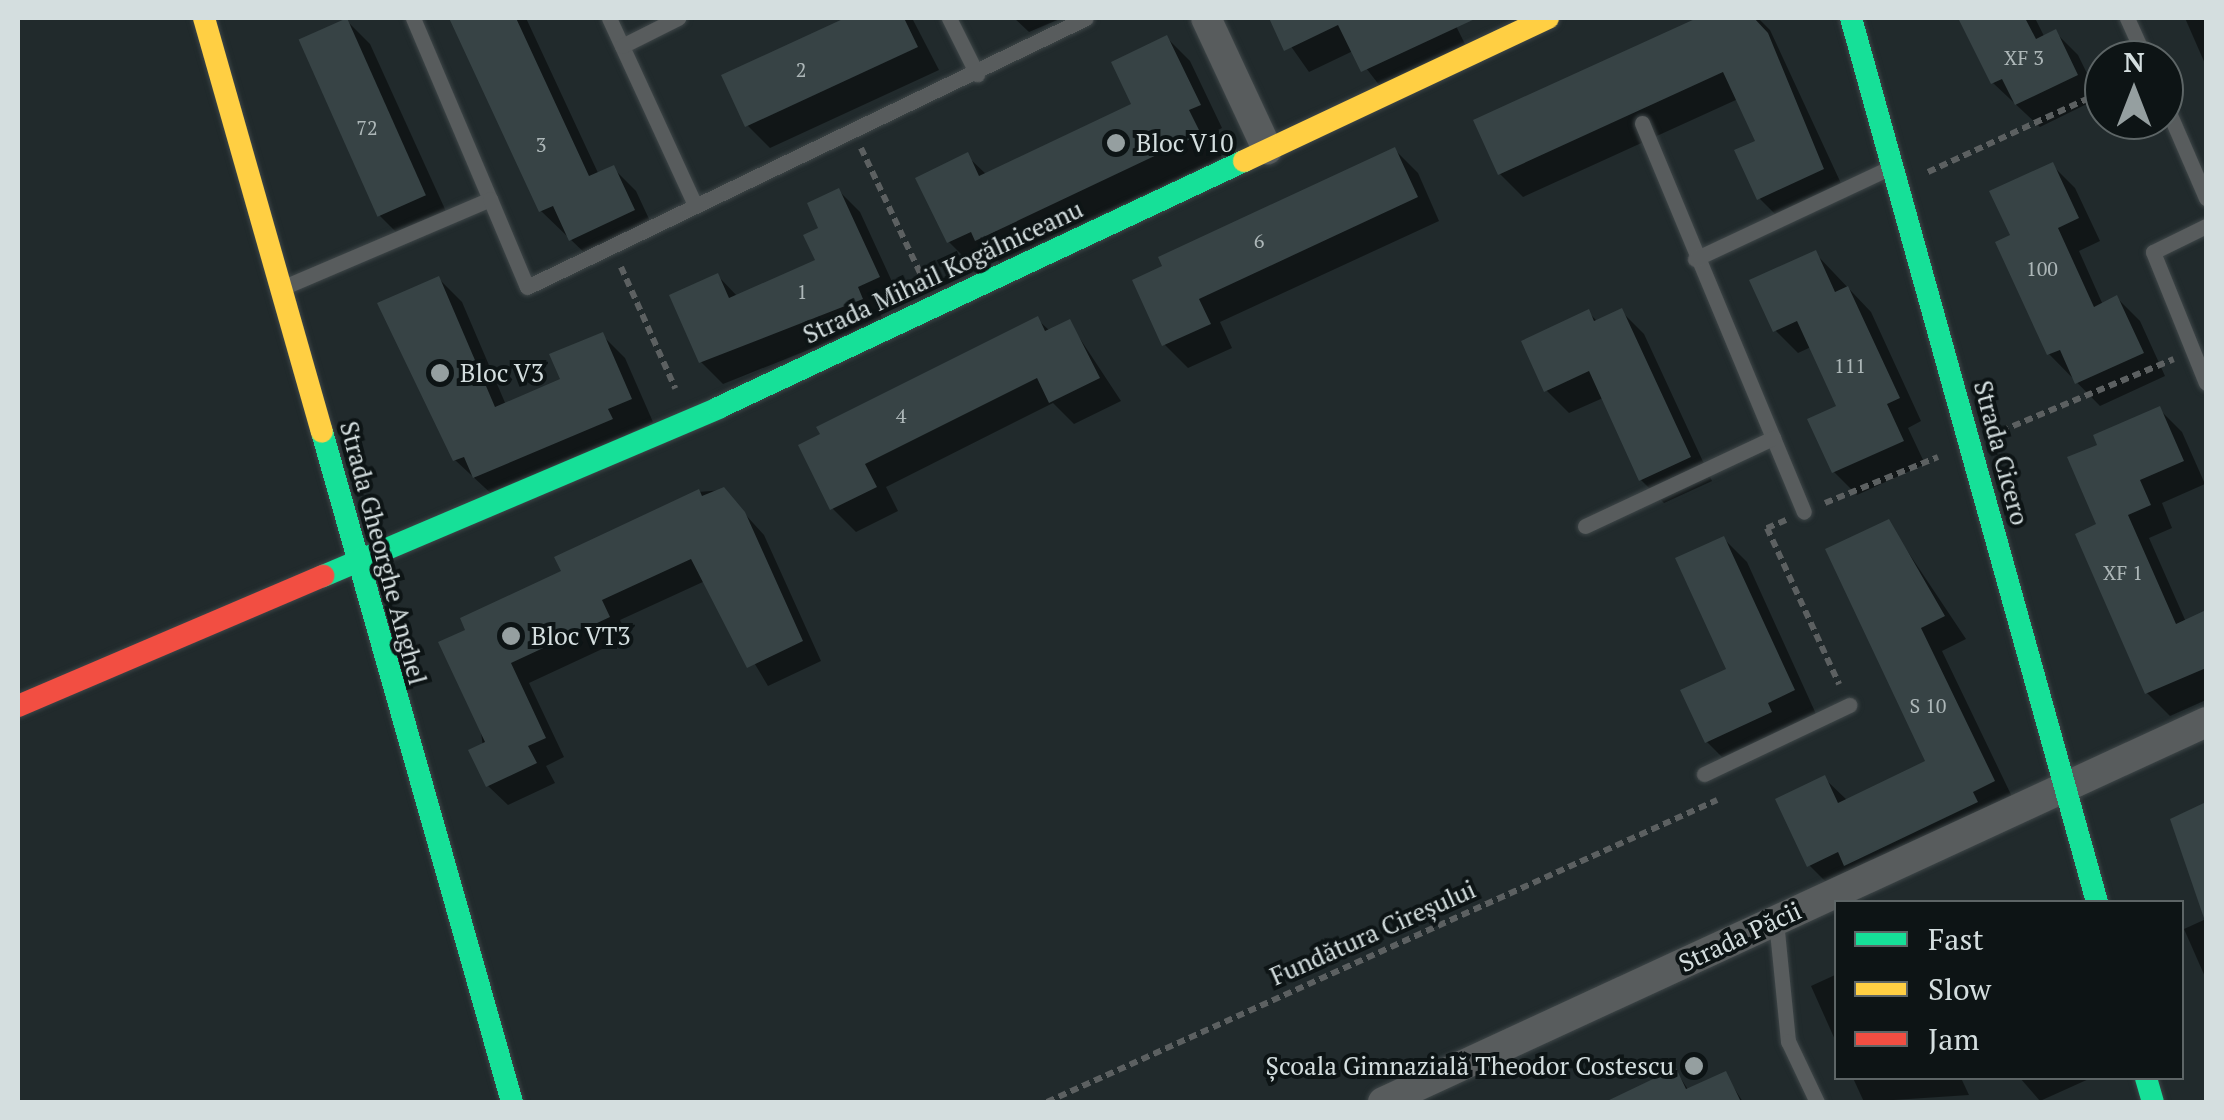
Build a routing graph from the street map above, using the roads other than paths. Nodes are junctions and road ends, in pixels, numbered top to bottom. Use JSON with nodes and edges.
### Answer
{"nodes":[{"id":1,"x":204,"y":18,"type":"edge"},
{"id":2,"x":413,"y":18,"type":"edge"},
{"id":3,"x":609,"y":18,"type":"edge"},
{"id":4,"x":678,"y":18,"type":"edge"},
{"id":5,"x":949,"y":18,"type":"edge"},
{"id":6,"x":1086,"y":18,"type":"edge"},
{"id":7,"x":1206,"y":18,"type":"edge"},
{"id":8,"x":1548,"y":18,"type":"edge"},
{"id":9,"x":1852,"y":18,"type":"edge"},
{"id":10,"x":622,"y":46,"type":"junction"},
{"id":11,"x":978,"y":74,"type":"junction"},
{"id":12,"x":1642,"y":123,"type":"dead end"},
{"id":13,"x":2181,"y":140,"type":"edge"},
{"id":14,"x":1267,"y":149,"type":"junction"},
{"id":15,"x":1895,"y":176,"type":"junction"},
{"id":16,"x":490,"y":198,"type":"junction"},
{"id":17,"x":2206,"y":198,"type":"edge"},
{"id":18,"x":695,"y":206,"type":"junction"},
{"id":19,"x":2206,"y":226,"type":"edge"},
{"id":20,"x":1695,"y":259,"type":"junction"},
{"id":21,"x":284,"y":287,"type":"junction"},
{"id":22,"x":2206,"y":383,"type":"edge"},
{"id":23,"x":1772,"y":438,"type":"junction"},
{"id":24,"x":1804,"y":512,"type":"road end"},
{"id":25,"x":1585,"y":526,"type":"dead end"},
{"id":26,"x":354,"y":562,"type":"junction"},
{"id":27,"x":1849,"y":704,"type":"road end"},
{"id":28,"x":18,"y":706,"type":"edge"},
{"id":29,"x":2206,"y":722,"type":"edge"},
{"id":30,"x":1704,"y":774,"type":"dead end"},
{"id":31,"x":2065,"y":788,"type":"junction"},
{"id":32,"x":2096,"y":900,"type":"edge"},
{"id":33,"x":1776,"y":920,"type":"junction"},
{"id":34,"x":512,"y":1102,"type":"edge"},
{"id":35,"x":1384,"y":1102,"type":"edge"},
{"id":36,"x":1817,"y":1102,"type":"edge"}],
"edges":[{"from":1,"to":21,"type":"street","name":"Strada Gheorghe Anghel"},
{"from":2,"to":16,"type":"lane"},
{"from":3,"to":10,"type":"lane"},
{"from":4,"to":10,"type":"lane"},
{"from":5,"to":11,"type":"lane"},
{"from":6,"to":11,"type":"lane"},
{"from":7,"to":14,"type":"street"},
{"from":8,"to":14,"type":"street","name":"Strada Mihail Kogălniceanu"},
{"from":9,"to":15,"type":"street","name":"Strada Cicero"},
{"from":10,"to":18,"type":"lane"},
{"from":11,"to":18,"type":"lane"},
{"from":12,"to":20,"type":"lane"},
{"from":13,"to":17,"type":"lane"},
{"from":14,"to":26,"type":"street","name":"Strada Mihail Kogălniceanu"},
{"from":15,"to":20,"type":"lane"},
{"from":15,"to":31,"type":"street","name":"Strada Cicero"},
{"from":16,"to":18,"type":"lane"},
{"from":16,"to":21,"type":"lane"},
{"from":19,"to":22,"type":"lane"},
{"from":20,"to":23,"type":"lane"},
{"from":21,"to":26,"type":"street","name":"Strada Gheorghe Anghel"},
{"from":23,"to":24,"type":"lane"},
{"from":23,"to":25,"type":"lane"},
{"from":26,"to":28,"type":"street","name":"Strada Mihail Kogălniceanu"},
{"from":26,"to":34,"type":"street","name":"Strada Gheorghe Anghel"},
{"from":27,"to":30,"type":"lane"},
{"from":29,"to":31,"type":"street","name":"Strada Păcii"},
{"from":31,"to":32,"type":"street","name":"Strada Cicero"},
{"from":31,"to":33,"type":"street","name":"Strada Păcii"},
{"from":33,"to":35,"type":"street","name":"Strada Păcii"},
{"from":33,"to":36,"type":"lane"}]}
